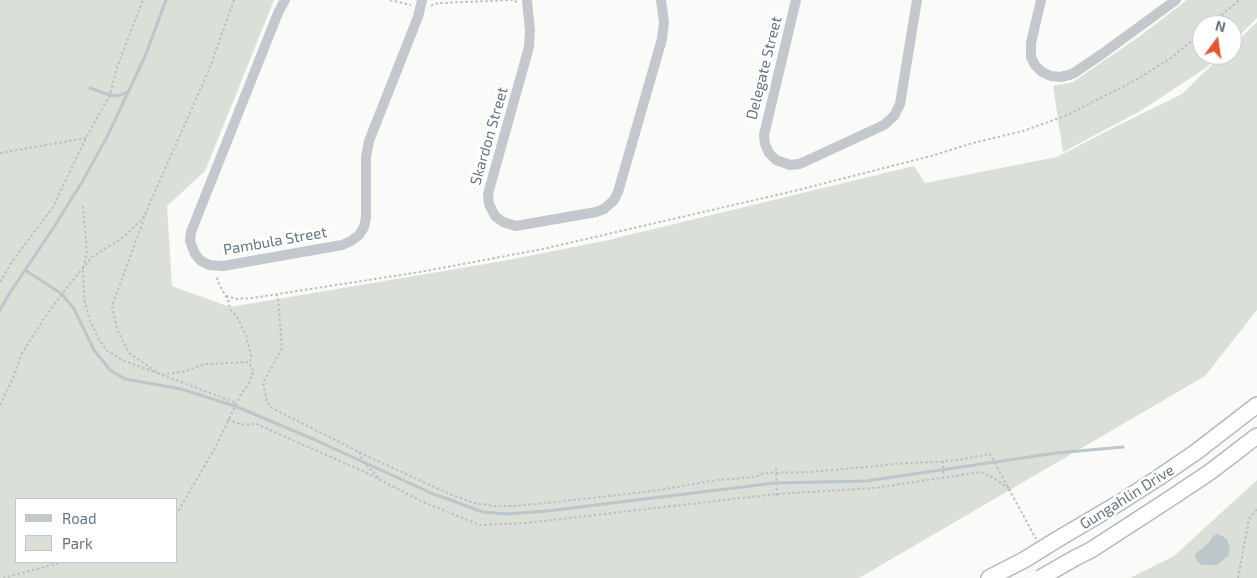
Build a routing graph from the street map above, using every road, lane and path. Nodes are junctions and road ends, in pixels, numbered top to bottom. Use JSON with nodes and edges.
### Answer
{"nodes":[{"id":1,"x":143,"y":0,"type":"edge"},
{"id":2,"x":234,"y":0,"type":"edge"},
{"id":3,"x":286,"y":0,"type":"edge"},
{"id":4,"x":390,"y":0,"type":"edge"},
{"id":5,"x":661,"y":0,"type":"edge"},
{"id":6,"x":796,"y":0,"type":"edge"},
{"id":7,"x":917,"y":0,"type":"edge"},
{"id":8,"x":1041,"y":0,"type":"edge"},
{"id":9,"x":1176,"y":0,"type":"edge"},
{"id":10,"x":1239,"y":0,"type":"edge"},
{"id":11,"x":527,"y":1,"type":"edge"},
{"id":12,"x":421,"y":3,"type":"edge"},
{"id":13,"x":1222,"y":15,"type":"edge"},
{"id":14,"x":1192,"y":40,"type":"edge"},
{"id":15,"x":86,"y":138,"type":"junction"},
{"id":16,"x":0,"y":152,"type":"edge"},
{"id":17,"x":149,"y":205,"type":"junction"},
{"id":18,"x":83,"y":206,"type":"dead end"},
{"id":19,"x":214,"y":266,"type":"junction"},
{"id":20,"x":83,"y":268,"type":"junction"},
{"id":21,"x":0,"y":282,"type":"edge"},
{"id":22,"x":276,"y":294,"type":"junction"},
{"id":23,"x":226,"y":296,"type":"junction"},
{"id":24,"x":250,"y":362,"type":"junction"},
{"id":25,"x":161,"y":375,"type":"junction"},
{"id":26,"x":237,"y":403,"type":"junction"},
{"id":27,"x":1257,"y":405,"type":"edge"},
{"id":28,"x":0,"y":406,"type":"edge"},
{"id":29,"x":228,"y":419,"type":"junction"},
{"id":30,"x":1257,"y":436,"type":"edge"},
{"id":31,"x":358,"y":451,"type":"junction"},
{"id":32,"x":943,"y":461,"type":"junction"},
{"id":33,"x":776,"y":468,"type":"dead end"},
{"id":34,"x":776,"y":474,"type":"junction"},
{"id":35,"x":943,"y":477,"type":"junction"},
{"id":36,"x":380,"y":480,"type":"junction"},
{"id":37,"x":1010,"y":490,"type":"junction"},
{"id":38,"x":777,"y":495,"type":"junction"},
{"id":39,"x":1257,"y":510,"type":"edge"},
{"id":40,"x":178,"y":512,"type":"edge"},
{"id":41,"x":1039,"y":544,"type":"dead end"},
{"id":42,"x":59,"y":563,"type":"edge"},
{"id":43,"x":3,"y":578,"type":"edge"},
{"id":44,"x":989,"y":578,"type":"edge"},
{"id":45,"x":1040,"y":578,"type":"edge"},
{"id":46,"x":1238,"y":578,"type":"edge"}],
"edges":[{"from":1,"to":15,"type":"path"},
{"from":2,"to":17,"type":"path"},
{"from":3,"to":19,"type":"street","name":"Pambula Street"},
{"from":4,"to":12,"type":"path"},
{"from":5,"to":11,"type":"street","name":"Skardon Street"},
{"from":6,"to":7,"type":"street","name":"Delegate Street"},
{"from":8,"to":9,"type":"street"},
{"from":10,"to":13,"type":"path"},
{"from":11,"to":12,"type":"path"},
{"from":12,"to":19,"type":"street","name":"Pambula Street"},
{"from":14,"to":22,"type":"path"},
{"from":15,"to":16,"type":"path"},
{"from":15,"to":21,"type":"path"},
{"from":17,"to":20,"type":"path"},
{"from":17,"to":25,"type":"path"},
{"from":18,"to":20,"type":"path"},
{"from":19,"to":23,"type":"path"},
{"from":20,"to":25,"type":"path"},
{"from":20,"to":28,"type":"path"},
{"from":22,"to":23,"type":"path"},
{"from":22,"to":31,"type":"path"},
{"from":23,"to":24,"type":"path"},
{"from":24,"to":25,"type":"path"},
{"from":24,"to":26,"type":"path"},
{"from":25,"to":26,"type":"path"},
{"from":26,"to":29,"type":"path"},
{"from":27,"to":44,"type":"highway","name":"Gungahlin Drive","bridge":true},
{"from":29,"to":36,"type":"path"},
{"from":29,"to":40,"type":"path"},
{"from":30,"to":45,"type":"highway","name":"Gungahlin Drive","bridge":true},
{"from":31,"to":34,"type":"path"},
{"from":31,"to":36,"type":"path"},
{"from":32,"to":34,"type":"path"},
{"from":32,"to":35,"type":"path"},
{"from":32,"to":37,"type":"path"},
{"from":33,"to":34,"type":"path"},
{"from":34,"to":38,"type":"path"},
{"from":35,"to":37,"type":"path"},
{"from":35,"to":38,"type":"path"},
{"from":36,"to":38,"type":"path"},
{"from":37,"to":41,"type":"path"},
{"from":39,"to":46,"type":"path"},
{"from":42,"to":43,"type":"path"}]}
